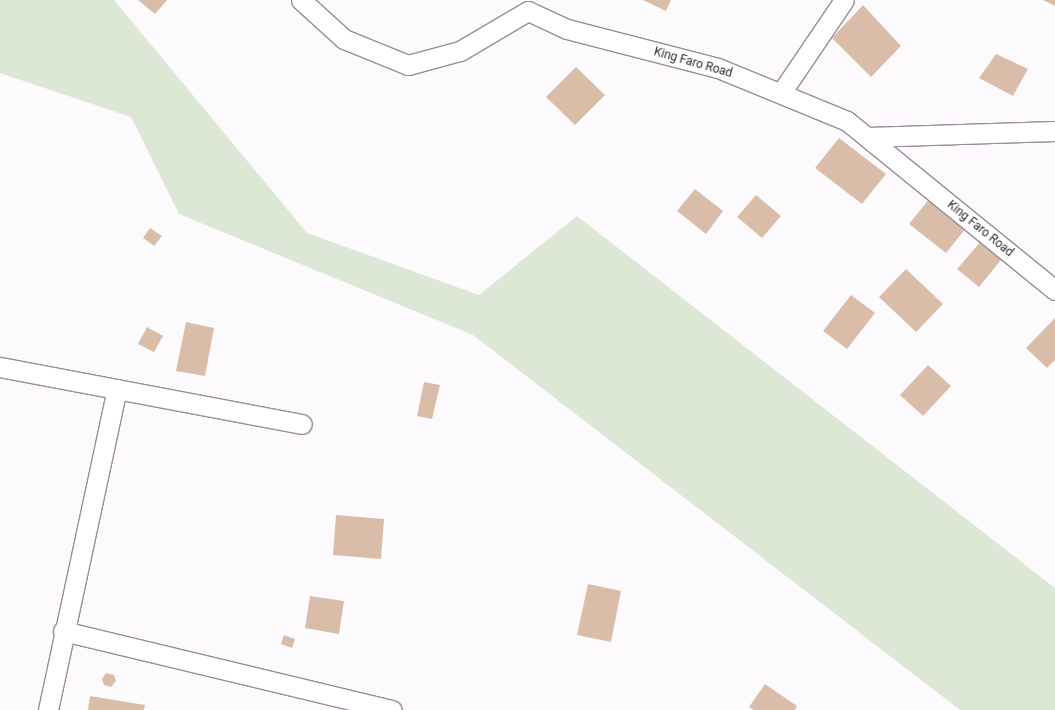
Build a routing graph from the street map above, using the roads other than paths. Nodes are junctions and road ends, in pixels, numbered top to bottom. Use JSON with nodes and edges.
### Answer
{"nodes":[{"id":1,"x":301,"y":0,"type":"edge"},
{"id":2,"x":844,"y":0,"type":"edge"},
{"id":3,"x":533,"y":6,"type":"edge"},
{"id":4,"x":781,"y":93,"type":"junction"},
{"id":5,"x":1055,"y":131,"type":"edge"},
{"id":6,"x":867,"y":137,"type":"junction"},
{"id":7,"x":1055,"y":290,"type":"edge"},
{"id":8,"x":0,"y":367,"type":"edge"},
{"id":9,"x":117,"y":389,"type":"junction"},
{"id":10,"x":302,"y":424,"type":"dead end"},
{"id":11,"x":63,"y":631,"type":"junction"},
{"id":12,"x":48,"y":710,"type":"edge"},
{"id":13,"x":392,"y":710,"type":"edge"}],
"edges":[{"from":1,"to":3,"type":"street","name":"King Faro Road"},
{"from":2,"to":4,"type":"street"},
{"from":3,"to":4,"type":"street","name":"King Faro Road"},
{"from":4,"to":6,"type":"street","name":"King Faro Road"},
{"from":5,"to":6,"type":"street"},
{"from":6,"to":7,"type":"street","name":"King Faro Road"},
{"from":8,"to":9,"type":"street"},
{"from":9,"to":10,"type":"street"},
{"from":9,"to":11,"type":"street"},
{"from":11,"to":12,"type":"street"},
{"from":11,"to":13,"type":"street"}]}
